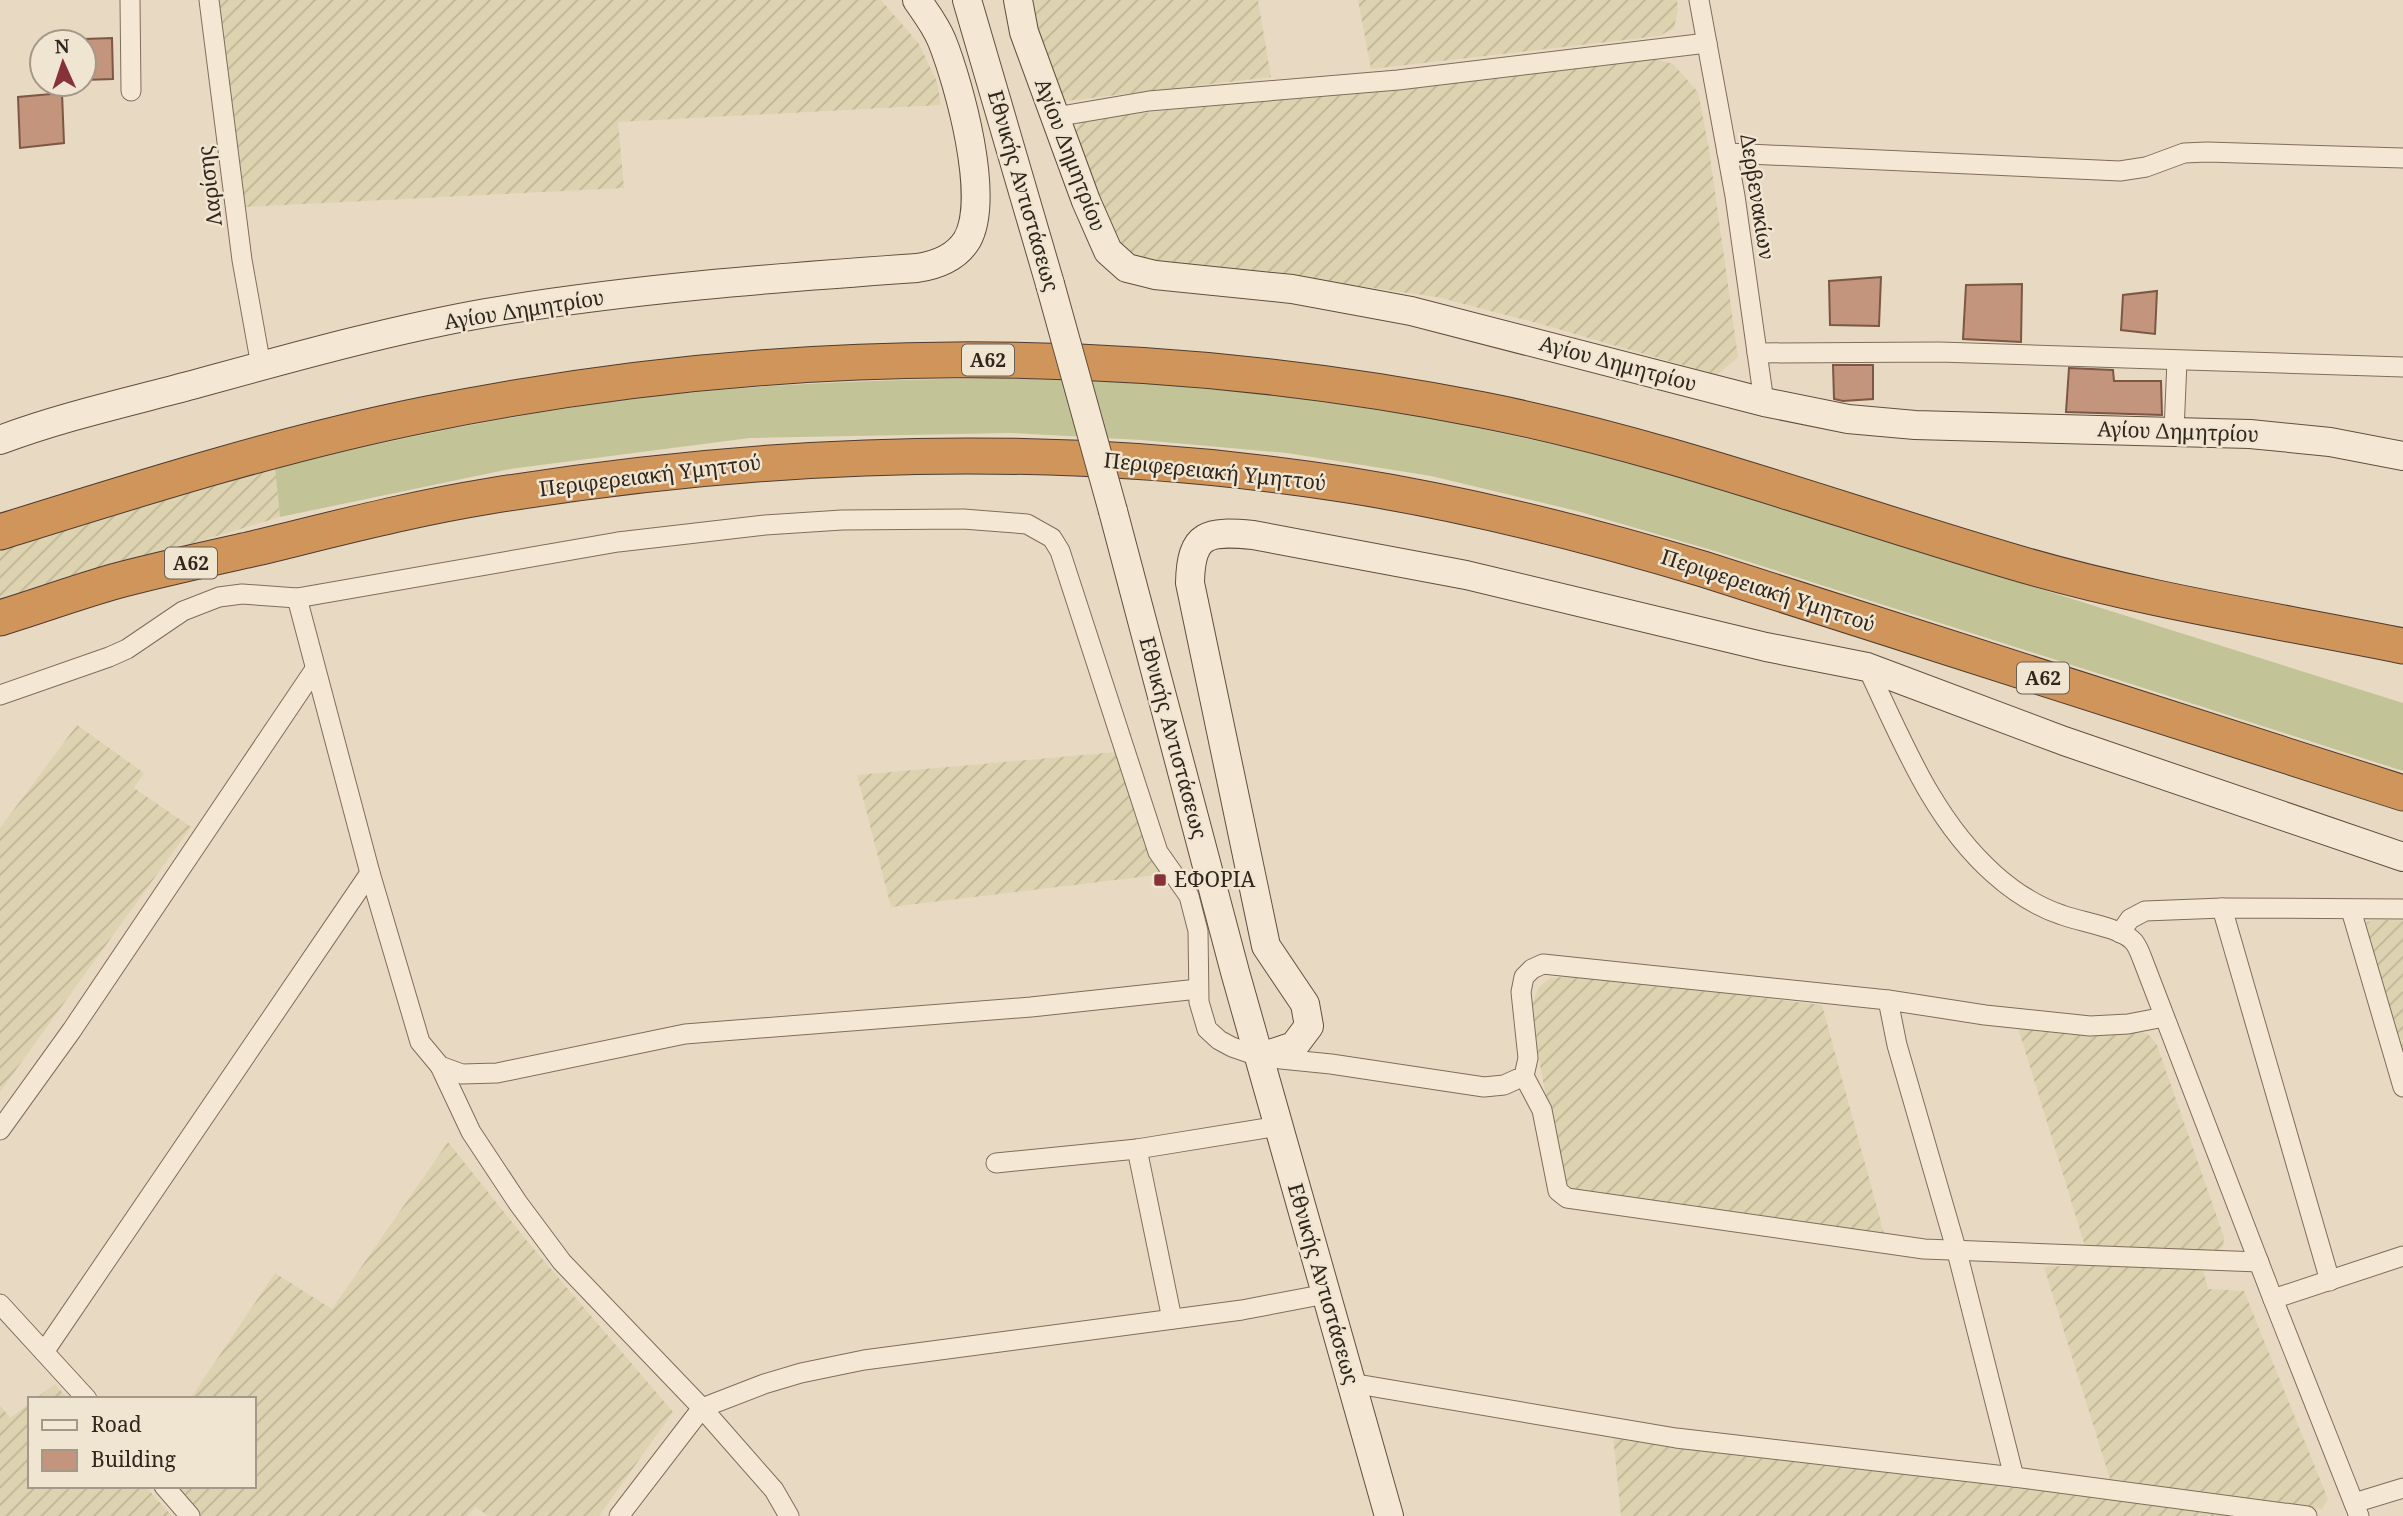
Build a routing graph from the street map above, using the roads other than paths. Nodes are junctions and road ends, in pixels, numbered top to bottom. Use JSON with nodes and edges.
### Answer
{"nodes":[{"id":1,"x":130,"y":0,"type":"edge"},
{"id":2,"x":209,"y":0,"type":"edge"},
{"id":3,"x":917,"y":0,"type":"edge"},
{"id":4,"x":967,"y":0,"type":"edge"},
{"id":5,"x":1018,"y":0,"type":"edge"},
{"id":6,"x":1699,"y":0,"type":"edge"},
{"id":7,"x":1707,"y":43,"type":"junction"},
{"id":8,"x":131,"y":91,"type":"dead end"},
{"id":9,"x":1055,"y":117,"type":"junction"},
{"id":10,"x":1727,"y":153,"type":"junction"},
{"id":11,"x":2403,"y":158,"type":"edge"},
{"id":12,"x":1757,"y":353,"type":"junction"},
{"id":13,"x":2177,"y":361,"type":"junction"},
{"id":14,"x":261,"y":366,"type":"junction"},
{"id":15,"x":2403,"y":367,"type":"edge"},
{"id":16,"x":1764,"y":402,"type":"junction"},
{"id":17,"x":2174,"y":431,"type":"junction"},
{"id":18,"x":0,"y":440,"type":"edge"},
{"id":19,"x":2403,"y":456,"type":"edge"},
{"id":20,"x":111,"y":498,"type":"junction"},
{"id":21,"x":0,"y":519,"type":"edge"},
{"id":22,"x":0,"y":532,"type":"edge"},
{"id":23,"x":266,"y":545,"type":"junction"},
{"id":24,"x":297,"y":598,"type":"junction"},
{"id":25,"x":0,"y":618,"type":"edge"},
{"id":26,"x":0,"y":640,"type":"edge"},
{"id":27,"x":2403,"y":646,"type":"edge"},
{"id":28,"x":1867,"y":667,"type":"junction"},
{"id":29,"x":315,"y":669,"type":"junction"},
{"id":30,"x":0,"y":695,"type":"edge"},
{"id":31,"x":2403,"y":793,"type":"edge"},
{"id":32,"x":2403,"y":857,"type":"edge"},
{"id":33,"x":370,"y":873,"type":"junction"},
{"id":34,"x":2222,"y":908,"type":"junction"},
{"id":35,"x":2403,"y":909,"type":"edge"},
{"id":36,"x":2351,"y":910,"type":"junction"},
{"id":37,"x":2120,"y":933,"type":"junction"},
{"id":38,"x":1198,"y":989,"type":"junction"},
{"id":39,"x":1888,"y":1000,"type":"junction"},
{"id":40,"x":2164,"y":1017,"type":"junction"},
{"id":41,"x":1261,"y":1057,"type":"junction"},
{"id":42,"x":440,"y":1066,"type":"junction"},
{"id":43,"x":1524,"y":1076,"type":"junction"},
{"id":44,"x":2403,"y":1087,"type":"edge"},
{"id":45,"x":1279,"y":1126,"type":"junction"},
{"id":46,"x":0,"y":1129,"type":"edge"},
{"id":47,"x":1136,"y":1149,"type":"junction"},
{"id":48,"x":996,"y":1163,"type":"dead end"},
{"id":49,"x":1957,"y":1252,"type":"junction"},
{"id":50,"x":2403,"y":1256,"type":"edge"},
{"id":51,"x":2259,"y":1262,"type":"junction"},
{"id":52,"x":2330,"y":1281,"type":"junction"},
{"id":53,"x":1326,"y":1294,"type":"junction"},
{"id":54,"x":2273,"y":1299,"type":"junction"},
{"id":55,"x":0,"y":1304,"type":"edge"},
{"id":56,"x":1172,"y":1319,"type":"junction"},
{"id":57,"x":44,"y":1352,"type":"junction"},
{"id":58,"x":1351,"y":1383,"type":"junction"},
{"id":59,"x":85,"y":1397,"type":"edge"},
{"id":60,"x":702,"y":1408,"type":"junction"},
{"id":61,"x":2014,"y":1477,"type":"junction"},
{"id":62,"x":166,"y":1488,"type":"edge"},
{"id":63,"x":2403,"y":1488,"type":"edge"},
{"id":64,"x":2357,"y":1510,"type":"edge"},
{"id":65,"x":190,"y":1516,"type":"edge"},
{"id":66,"x":619,"y":1516,"type":"edge"},
{"id":67,"x":789,"y":1516,"type":"edge"},
{"id":68,"x":1389,"y":1516,"type":"edge"},
{"id":69,"x":2307,"y":1516,"type":"edge"}],
"edges":[{"from":1,"to":8,"type":"street"},
{"from":2,"to":14,"type":"street","name":"Λαρίσης"},
{"from":3,"to":14,"type":"street","name":"Αγίου Δημητρίου"},
{"from":4,"to":41,"type":"street","name":"Εθνικής Αντιστάσεως","bridge":true},
{"from":5,"to":9,"type":"street","name":"Αγίου Δημητρίου"},
{"from":6,"to":7,"type":"street","name":"Δερβενακίων"},
{"from":7,"to":9,"type":"street"},
{"from":7,"to":10,"type":"street","name":"Δερβενακίων"},
{"from":9,"to":16,"type":"street","name":"Αγίου Δημητρίου"},
{"from":10,"to":11,"type":"street"},
{"from":10,"to":12,"type":"street","name":"Δερβενακίων"},
{"from":12,"to":13,"type":"street"},
{"from":12,"to":16,"type":"street","name":"Δερβενακίων"},
{"from":13,"to":15,"type":"street"},
{"from":13,"to":17,"type":"street"},
{"from":14,"to":18,"type":"street","name":"Αγίου Δημητρίου"},
{"from":16,"to":17,"type":"street","name":"Αγίου Δημητρίου"},
{"from":17,"to":19,"type":"street","name":"Αγίου Δημητρίου"},
{"from":20,"to":21,"type":"highway"},
{"from":20,"to":22,"type":"highway","number":"Α62"},
{"from":20,"to":27,"type":"highway","number":"Α62"},
{"from":23,"to":25,"type":"highway","name":"Περιφερειακή Υμηττού","number":"Α62"},
{"from":23,"to":26,"type":"highway"},
{"from":23,"to":31,"type":"highway","name":"Περιφερειακή Υμηττού","number":"Α62"},
{"from":24,"to":29,"type":"street"},
{"from":24,"to":30,"type":"street"},
{"from":24,"to":38,"type":"street"},
{"from":28,"to":32,"type":"street"},
{"from":28,"to":37,"type":"street"},
{"from":28,"to":41,"type":"street"},
{"from":29,"to":33,"type":"street"},
{"from":29,"to":46,"type":"street"},
{"from":33,"to":42,"type":"street"},
{"from":33,"to":57,"type":"street"},
{"from":34,"to":36,"type":"street"},
{"from":34,"to":37,"type":"street"},
{"from":34,"to":52,"type":"street"},
{"from":35,"to":36,"type":"street"},
{"from":36,"to":44,"type":"street"},
{"from":37,"to":40,"type":"street"},
{"from":38,"to":41,"type":"street"},
{"from":38,"to":42,"type":"street"},
{"from":39,"to":40,"type":"street"},
{"from":39,"to":43,"type":"street"},
{"from":39,"to":49,"type":"street"},
{"from":40,"to":51,"type":"street"},
{"from":41,"to":43,"type":"street"},
{"from":41,"to":45,"type":"street","name":"Εθνικής Αντιστάσεως"},
{"from":42,"to":60,"type":"street"},
{"from":43,"to":49,"type":"street"},
{"from":45,"to":47,"type":"street"},
{"from":45,"to":53,"type":"street","name":"Εθνικής Αντιστάσεως"},
{"from":47,"to":48,"type":"street"},
{"from":47,"to":56,"type":"street"},
{"from":49,"to":51,"type":"street"},
{"from":49,"to":61,"type":"street"},
{"from":50,"to":52,"type":"street"},
{"from":51,"to":54,"type":"street"},
{"from":52,"to":54,"type":"street"},
{"from":53,"to":56,"type":"street"},
{"from":53,"to":58,"type":"street","name":"Εθνικής Αντιστάσεως"},
{"from":54,"to":64,"type":"street"},
{"from":55,"to":57,"type":"street"},
{"from":56,"to":60,"type":"street"},
{"from":57,"to":59,"type":"street"},
{"from":58,"to":61,"type":"street"},
{"from":58,"to":68,"type":"street","name":"Εθνικής Αντιστάσεως"},
{"from":60,"to":66,"type":"street"},
{"from":60,"to":67,"type":"street"},
{"from":61,"to":69,"type":"street"},
{"from":62,"to":65,"type":"street"},
{"from":63,"to":64,"type":"street"}]}
